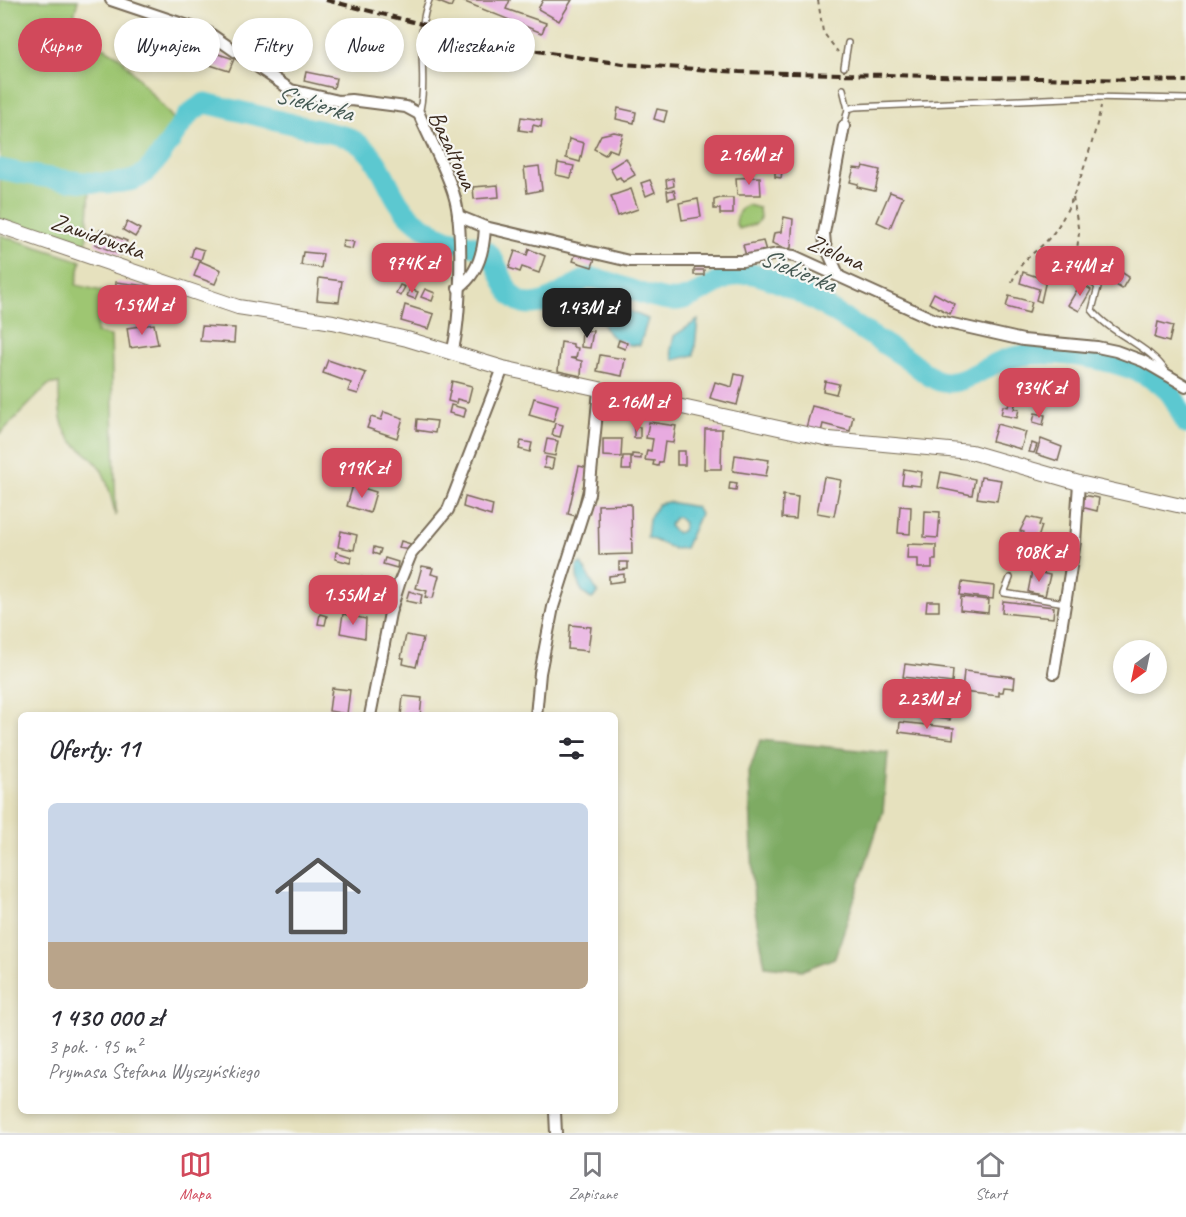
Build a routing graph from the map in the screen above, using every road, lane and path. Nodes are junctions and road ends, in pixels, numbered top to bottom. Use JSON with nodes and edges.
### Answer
{"nodes":[{"id":1,"x":111,"y":0,"type":"edge"},
{"id":2,"x":429,"y":0,"type":"edge"},
{"id":3,"x":818,"y":0,"type":"edge"},
{"id":4,"x":848,"y":43,"type":"dead end"},
{"id":5,"x":844,"y":64,"type":"joint"},
{"id":6,"x":843,"y":89,"type":"dead end"},
{"id":7,"x":1103,"y":97,"type":"junction"},
{"id":8,"x":1186,"y":99,"type":"edge"},
{"id":9,"x":848,"y":109,"type":"junction"},
{"id":10,"x":418,"y":114,"type":"junction"},
{"id":11,"x":844,"y":126,"type":"joint"},
{"id":12,"x":1072,"y":195,"type":"junction"},
{"id":13,"x":459,"y":220,"type":"junction"},
{"id":14,"x":0,"y":226,"type":"edge"},
{"id":15,"x":485,"y":227,"type":"junction"},
{"id":16,"x":838,"y":274,"type":"junction"},
{"id":17,"x":1012,"y":282,"type":"dead end"},
{"id":18,"x":1093,"y":283,"type":"joint"},
{"id":19,"x":458,"y":288,"type":"junction"},
{"id":20,"x":452,"y":352,"type":"junction"},
{"id":21,"x":503,"y":368,"type":"junction"},
{"id":22,"x":1170,"y":376,"type":"junction"},
{"id":23,"x":1186,"y":386,"type":"edge"},
{"id":24,"x":599,"y":391,"type":"junction"},
{"id":25,"x":1079,"y":483,"type":"junction"},
{"id":26,"x":1186,"y":507,"type":"edge"},
{"id":27,"x":1010,"y":578,"type":"dead end"},
{"id":28,"x":1065,"y":603,"type":"junction"},
{"id":29,"x":1054,"y":673,"type":"dead end"},
{"id":30,"x":371,"y":712,"type":"edge"},
{"id":31,"x":536,"y":712,"type":"edge"},
{"id":32,"x":555,"y":1114,"type":"edge"},
{"id":33,"x":556,"y":1133,"type":"edge"}],
"edges":[{"from":1,"to":10,"type":"street","name":"Bazaltowa"},
{"from":2,"to":10,"type":"lane"},
{"from":3,"to":5,"type":"path"},
{"from":4,"to":5,"type":"lane"},
{"from":6,"to":9,"type":"lane"},
{"from":7,"to":8,"type":"lane"},
{"from":7,"to":9,"type":"lane"},
{"from":7,"to":12,"type":"path"},
{"from":9,"to":11,"type":"lane"},
{"from":10,"to":13,"type":"street","name":"Bazaltowa"},
{"from":11,"to":16,"type":"street"},
{"from":12,"to":17,"type":"path"},
{"from":12,"to":18,"type":"path"},
{"from":13,"to":15,"type":"street","name":"Zielona"},
{"from":13,"to":19,"type":"street","name":"Bazaltowa"},
{"from":14,"to":20,"type":"main road","name":"Zawidowska"},
{"from":15,"to":16,"type":"street","name":"Zielona"},
{"from":15,"to":19,"type":"street"},
{"from":16,"to":22,"type":"street","name":"Zielona"},
{"from":18,"to":22,"type":"lane"},
{"from":19,"to":20,"type":"street","name":"Bazaltowa"},
{"from":20,"to":21,"type":"main road","name":"Zawidowska"},
{"from":21,"to":24,"type":"main road","name":"Zawidowska"},
{"from":21,"to":30,"type":"street"},
{"from":22,"to":23,"type":"street","name":"Zielona"},
{"from":24,"to":25,"type":"main road","name":"Zawidowska"},
{"from":24,"to":31,"type":"street"},
{"from":25,"to":26,"type":"main road","name":"Zawidowska"},
{"from":25,"to":28,"type":"street"},
{"from":27,"to":28,"type":"lane"},
{"from":28,"to":29,"type":"street"},
{"from":32,"to":33,"type":"street"}]}
